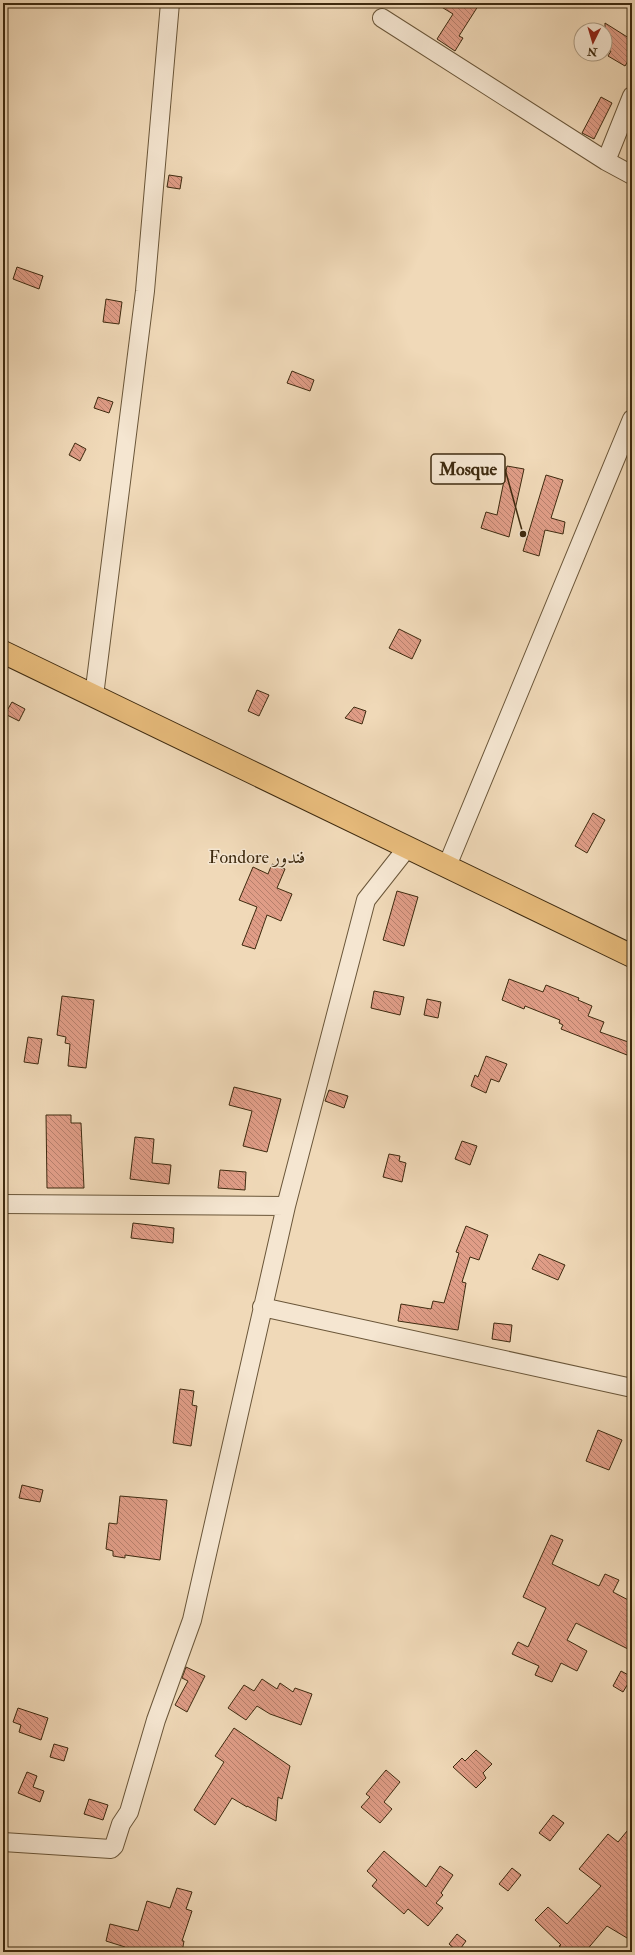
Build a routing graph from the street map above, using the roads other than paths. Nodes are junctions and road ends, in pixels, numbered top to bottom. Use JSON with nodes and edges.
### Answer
{"nodes":[{"id":1,"x":170,"y":3,"type":"edge"},
{"id":2,"x":382,"y":18,"type":"dead end"},
{"id":3,"x":632,"y":96,"type":"edge"},
{"id":4,"x":606,"y":161,"type":"junction"},
{"id":5,"x":632,"y":175,"type":"edge"},
{"id":6,"x":632,"y":419,"type":"edge"},
{"id":7,"x":3,"y":652,"type":"edge"},
{"id":8,"x":94,"y":696,"type":"junction"},
{"id":9,"x":407,"y":848,"type":"junction"},
{"id":10,"x":447,"y":866,"type":"junction"},
{"id":11,"x":632,"y":956,"type":"edge"},
{"id":12,"x":3,"y":1204,"type":"edge"},
{"id":13,"x":286,"y":1206,"type":"junction"},
{"id":14,"x":262,"y":1307,"type":"junction"},
{"id":15,"x":632,"y":1388,"type":"edge"},
{"id":16,"x":3,"y":1842,"type":"edge"}],
"edges":[{"from":1,"to":8,"type":"street"},
{"from":2,"to":4,"type":"street"},
{"from":3,"to":4,"type":"street"},
{"from":4,"to":5,"type":"street"},
{"from":6,"to":10,"type":"street"},
{"from":7,"to":8,"type":"main road"},
{"from":8,"to":9,"type":"main road"},
{"from":9,"to":10,"type":"main road"},
{"from":9,"to":13,"type":"street"},
{"from":10,"to":11,"type":"main road"},
{"from":12,"to":13,"type":"street"},
{"from":13,"to":14,"type":"street"},
{"from":14,"to":15,"type":"street"},
{"from":14,"to":16,"type":"street"}]}
